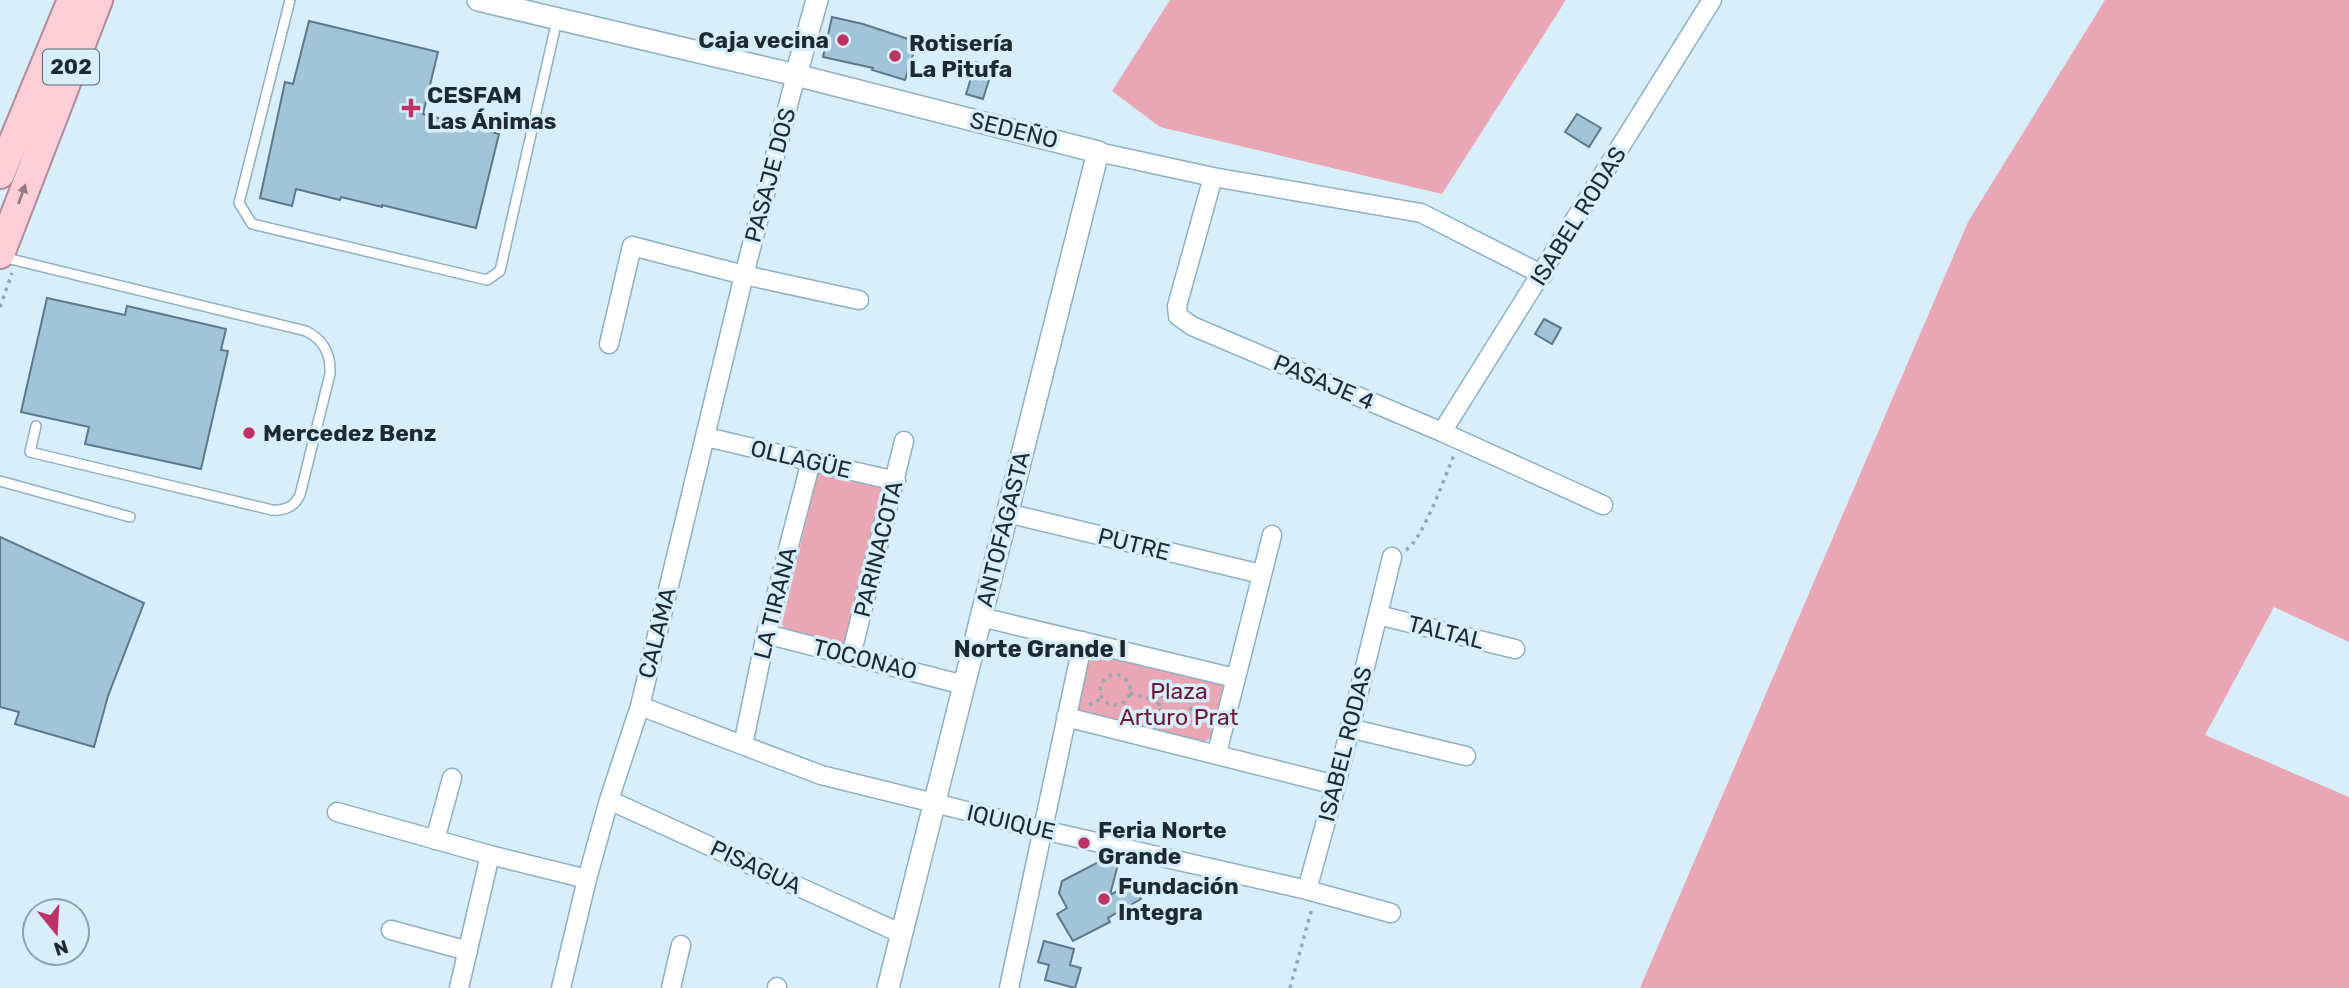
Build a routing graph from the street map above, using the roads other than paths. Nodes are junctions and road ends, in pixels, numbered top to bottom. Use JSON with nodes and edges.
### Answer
{"nodes":[{"id":1,"x":72,"y":0,"type":"edge"},
{"id":2,"x":98,"y":0,"type":"edge"},
{"id":3,"x":290,"y":0,"type":"edge"},
{"id":4,"x":478,"y":0,"type":"edge"},
{"id":5,"x":817,"y":0,"type":"edge"},
{"id":6,"x":1712,"y":0,"type":"edge"},
{"id":7,"x":506,"y":3,"type":"edge"},
{"id":8,"x":557,"y":20,"type":"junction"},
{"id":9,"x":796,"y":75,"type":"junction"},
{"id":10,"x":1098,"y":152,"type":"junction"},
{"id":11,"x":0,"y":174,"type":"edge"},
{"id":12,"x":1213,"y":177,"type":"junction"},
{"id":13,"x":0,"y":255,"type":"edge"},
{"id":14,"x":744,"y":275,"type":"junction"},
{"id":15,"x":1543,"y":275,"type":"junction"},
{"id":16,"x":859,"y":300,"type":"dead end"},
{"id":17,"x":609,"y":344,"type":"dead end"},
{"id":18,"x":36,"y":426,"type":"dead end"},
{"id":19,"x":1443,"y":432,"type":"junction"},
{"id":20,"x":706,"y":437,"type":"junction"},
{"id":21,"x":904,"y":441,"type":"dead end"},
{"id":22,"x":811,"y":461,"type":"junction"},
{"id":23,"x":0,"y":481,"type":"edge"},
{"id":24,"x":896,"y":481,"type":"junction"},
{"id":25,"x":1603,"y":505,"type":"dead end"},
{"id":26,"x":1007,"y":513,"type":"junction"},
{"id":27,"x":130,"y":517,"type":"dead end"},
{"id":28,"x":1272,"y":535,"type":"dead end"},
{"id":29,"x":1392,"y":557,"type":"road end"},
{"id":30,"x":1261,"y":575,"type":"junction"},
{"id":31,"x":1378,"y":615,"type":"junction"},
{"id":32,"x":981,"y":617,"type":"junction"},
{"id":33,"x":766,"y":634,"type":"junction"},
{"id":34,"x":1083,"y":641,"type":"junction"},
{"id":35,"x":1515,"y":649,"type":"dead end"},
{"id":36,"x":851,"y":656,"type":"junction"},
{"id":37,"x":1235,"y":678,"type":"junction"},
{"id":38,"x":964,"y":685,"type":"junction"},
{"id":39,"x":639,"y":706,"type":"junction"},
{"id":40,"x":1066,"y":717,"type":"junction"},
{"id":41,"x":1349,"y":728,"type":"junction"},
{"id":42,"x":743,"y":745,"type":"junction"},
{"id":43,"x":1217,"y":753,"type":"junction"},
{"id":44,"x":1466,"y":756,"type":"dead end"},
{"id":45,"x":452,"y":778,"type":"dead end"},
{"id":46,"x":1336,"y":785,"type":"junction"},
{"id":47,"x":609,"y":800,"type":"junction"},
{"id":48,"x":934,"y":804,"type":"junction"},
{"id":49,"x":337,"y":812,"type":"dead end"},
{"id":50,"x":1042,"y":830,"type":"junction"},
{"id":51,"x":435,"y":840,"type":"junction"},
{"id":52,"x":490,"y":855,"type":"junction"},
{"id":53,"x":587,"y":879,"type":"junction"},
{"id":54,"x":1311,"y":891,"type":"junction"},
{"id":55,"x":1391,"y":913,"type":"dead end"},
{"id":56,"x":391,"y":930,"type":"dead end"},
{"id":57,"x":902,"y":934,"type":"junction"},
{"id":58,"x":681,"y":945,"type":"dead end"},
{"id":59,"x":468,"y":951,"type":"junction"},
{"id":60,"x":459,"y":988,"type":"edge"},
{"id":61,"x":561,"y":988,"type":"edge"},
{"id":62,"x":671,"y":988,"type":"edge"},
{"id":63,"x":888,"y":988,"type":"edge"},
{"id":64,"x":1009,"y":988,"type":"edge"}],
"edges":[{"from":1,"to":11,"type":"highway","number":"202"},
{"from":13,"to":2,"type":"highway","number":"202","one_way":true},
{"from":3,"to":8,"type":"lane"},
{"from":4,"to":7,"type":"street","name":"SEDEÑO"},
{"from":5,"to":9,"type":"street"},
{"from":6,"to":15,"type":"street","name":"ISABEL RODAS"},
{"from":7,"to":8,"type":"street","name":"SEDEÑO"},
{"from":8,"to":9,"type":"street","name":"SEDEÑO"},
{"from":9,"to":10,"type":"street","name":"SEDEÑO"},
{"from":9,"to":14,"type":"street","name":"PASAJE DOS"},
{"from":10,"to":12,"type":"street","name":"SEDEÑO"},
{"from":10,"to":26,"type":"street","name":"ANTOFAGASTA"},
{"from":12,"to":15,"type":"street","name":"SEDEÑO"},
{"from":12,"to":19,"type":"street","name":"PASAJE 4"},
{"from":13,"to":18,"type":"lane"},
{"from":14,"to":16,"type":"street"},
{"from":14,"to":17,"type":"street"},
{"from":14,"to":20,"type":"street","name":"CALAMA"},
{"from":15,"to":19,"type":"street","name":"ISABEL RODAS"},
{"from":19,"to":25,"type":"street","name":"PASAJE 4"},
{"from":20,"to":22,"type":"street","name":"OLLAGÜE"},
{"from":20,"to":39,"type":"street","name":"CALAMA"},
{"from":21,"to":24,"type":"street","name":"PARINACOTA"},
{"from":22,"to":24,"type":"street","name":"OLLAGÜE"},
{"from":22,"to":33,"type":"street","name":"LA TIRANA"},
{"from":23,"to":27,"type":"lane"},
{"from":24,"to":36,"type":"street","name":"PARINACOTA"},
{"from":26,"to":30,"type":"street","name":"PUTRE"},
{"from":26,"to":32,"type":"street","name":"ANTOFAGASTA"},
{"from":28,"to":30,"type":"street"},
{"from":29,"to":31,"type":"street","name":"ISABEL RODAS"},
{"from":30,"to":37,"type":"street"},
{"from":31,"to":35,"type":"street","name":"TALTAL"},
{"from":31,"to":41,"type":"street","name":"ISABEL RODAS"},
{"from":32,"to":34,"type":"street"},
{"from":32,"to":38,"type":"street","name":"ANTOFAGASTA"},
{"from":33,"to":36,"type":"street","name":"TOCONAO"},
{"from":33,"to":42,"type":"street","name":"LA TIRANA"},
{"from":34,"to":37,"type":"street"},
{"from":34,"to":40,"type":"street"},
{"from":36,"to":38,"type":"street","name":"TOCONAO"},
{"from":37,"to":43,"type":"street"},
{"from":38,"to":48,"type":"street","name":"ANTOFAGASTA"},
{"from":39,"to":42,"type":"street","name":"IQUIQUE"},
{"from":39,"to":47,"type":"street","name":"CALAMA"},
{"from":40,"to":43,"type":"street"},
{"from":40,"to":50,"type":"street"},
{"from":41,"to":44,"type":"street"},
{"from":41,"to":46,"type":"street","name":"ISABEL RODAS"},
{"from":42,"to":48,"type":"street","name":"IQUIQUE"},
{"from":43,"to":46,"type":"street"},
{"from":45,"to":51,"type":"street"},
{"from":46,"to":54,"type":"street","name":"ISABEL RODAS"},
{"from":47,"to":53,"type":"street","name":"CALAMA"},
{"from":47,"to":57,"type":"street","name":"PISAGUA"},
{"from":48,"to":50,"type":"street","name":"IQUIQUE"},
{"from":48,"to":57,"type":"street","name":"ANTOFAGASTA"},
{"from":49,"to":51,"type":"street"},
{"from":50,"to":54,"type":"street","name":"IQUIQUE"},
{"from":50,"to":64,"type":"street"},
{"from":51,"to":52,"type":"street"},
{"from":52,"to":53,"type":"street"},
{"from":52,"to":59,"type":"street"},
{"from":53,"to":61,"type":"street","name":"CALAMA"},
{"from":54,"to":55,"type":"street","name":"IQUIQUE"},
{"from":56,"to":59,"type":"street"},
{"from":57,"to":63,"type":"street","name":"ANTOFAGASTA"},
{"from":58,"to":62,"type":"street"},
{"from":59,"to":60,"type":"street"}]}
